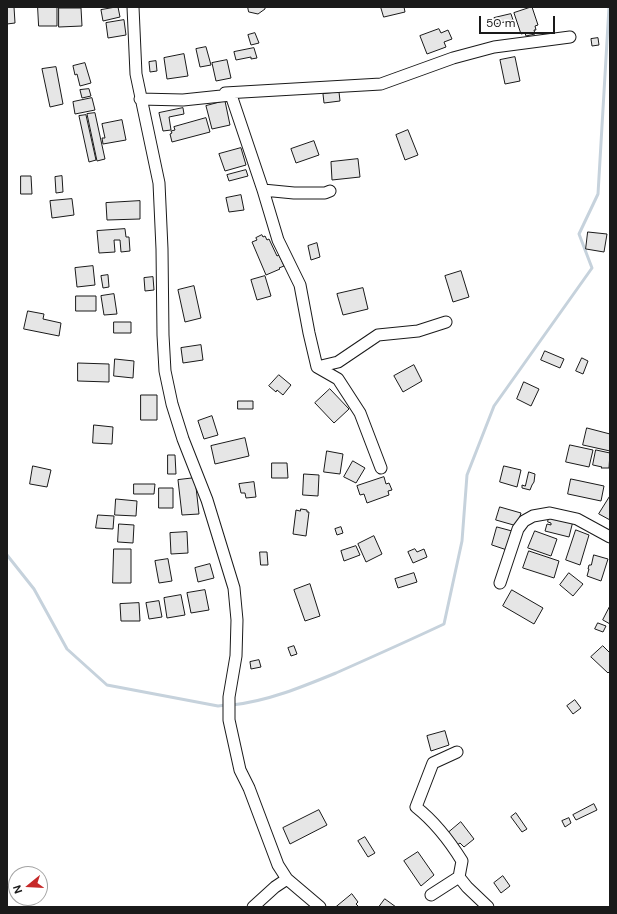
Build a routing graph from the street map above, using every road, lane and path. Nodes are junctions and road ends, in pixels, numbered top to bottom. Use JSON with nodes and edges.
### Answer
{"nodes":[{"id":1,"x":133,"y":7,"type":"edge"},
{"id":2,"x":570,"y":37,"type":"dead end"},
{"id":3,"x":140,"y":98,"type":"junction"},
{"id":4,"x":263,"y":190,"type":"junction"},
{"id":5,"x":330,"y":192,"type":"dead end"},
{"id":6,"x":446,"y":322,"type":"dead end"},
{"id":7,"x":317,"y":367,"type":"junction"},
{"id":8,"x":381,"y":468,"type":"dead end"},
{"id":9,"x":610,"y":537,"type":"edge"},
{"id":10,"x":500,"y":583,"type":"dead end"},
{"id":11,"x":457,"y":752,"type":"dead end"},
{"id":12,"x":459,"y":877,"type":"junction"},
{"id":13,"x":287,"y":879,"type":"junction"},
{"id":14,"x":431,"y":896,"type":"dead end"},
{"id":15,"x":253,"y":907,"type":"edge"},
{"id":16,"x":320,"y":907,"type":"edge"},
{"id":17,"x":488,"y":907,"type":"edge"}],
"edges":[{"from":1,"to":3,"type":"street"},
{"from":2,"to":3,"type":"street"},
{"from":3,"to":4,"type":"street"},
{"from":3,"to":13,"type":"street"},
{"from":4,"to":5,"type":"street"},
{"from":4,"to":7,"type":"street"},
{"from":6,"to":7,"type":"street"},
{"from":7,"to":8,"type":"street"},
{"from":9,"to":10,"type":"street"},
{"from":11,"to":12,"type":"street"},
{"from":12,"to":14,"type":"street"},
{"from":12,"to":17,"type":"street"},
{"from":13,"to":15,"type":"street"},
{"from":13,"to":16,"type":"street"}]}
